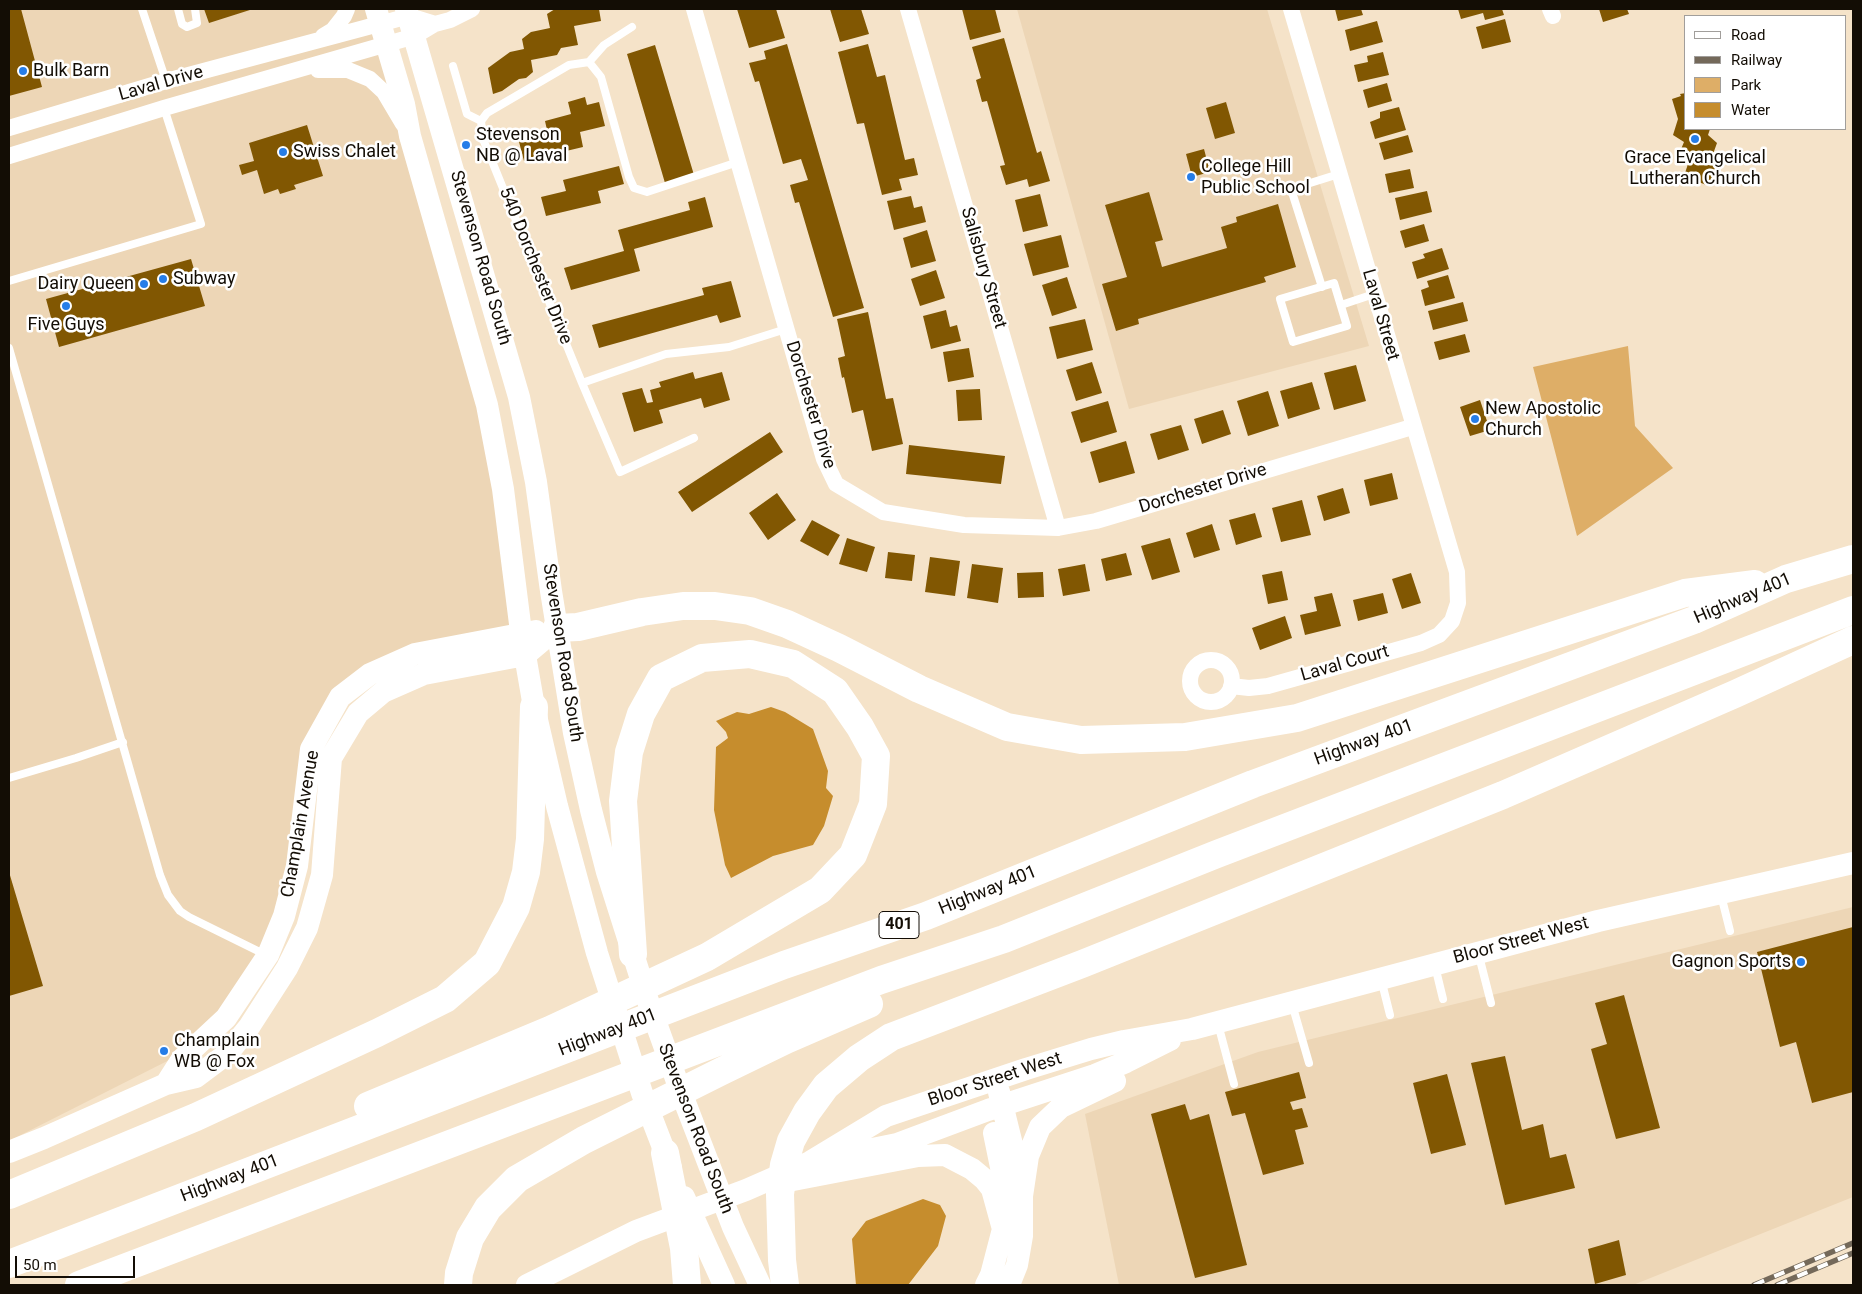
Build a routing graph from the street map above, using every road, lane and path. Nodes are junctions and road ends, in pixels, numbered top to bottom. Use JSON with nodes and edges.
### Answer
{"nodes":[{"id":1,"x":142,"y":9,"type":"edge"},
{"id":2,"x":178,"y":9,"type":"edge"},
{"id":3,"x":195,"y":9,"type":"edge"},
{"id":4,"x":347,"y":9,"type":"edge"},
{"id":5,"x":472,"y":9,"type":"edge"},
{"id":6,"x":694,"y":9,"type":"edge"},
{"id":7,"x":908,"y":9,"type":"edge"},
{"id":8,"x":1291,"y":9,"type":"edge"},
{"id":9,"x":410,"y":20,"type":"edge"},
{"id":10,"x":381,"y":25,"type":"edge"},
{"id":11,"x":632,"y":27,"type":"dead end"},
{"id":12,"x":313,"y":42,"type":"junction"},
{"id":13,"x":589,"y":62,"type":"junction"},
{"id":14,"x":453,"y":66,"type":"dead end"},
{"id":15,"x":269,"y":78,"type":"junction"},
{"id":16,"x":166,"y":81,"type":"junction"},
{"id":17,"x":164,"y":108,"type":"junction"},
{"id":18,"x":480,"y":121,"type":"junction"},
{"id":19,"x":9,"y":128,"type":"edge"},
{"id":20,"x":410,"y":136,"type":"junction"},
{"id":21,"x":9,"y":156,"type":"edge"},
{"id":22,"x":738,"y":162,"type":"junction"},
{"id":23,"x":1339,"y":174,"type":"junction"},
{"id":24,"x":9,"y":281,"type":"edge"},
{"id":25,"x":1322,"y":287,"type":"junction"},
{"id":26,"x":1374,"y":294,"type":"junction"},
{"id":27,"x":1341,"y":305,"type":"junction"},
{"id":28,"x":786,"y":328,"type":"junction"},
{"id":29,"x":9,"y":348,"type":"edge"},
{"id":30,"x":582,"y":384,"type":"junction"},
{"id":31,"x":1412,"y":427,"type":"junction"},
{"id":32,"x":694,"y":438,"type":"dead end"},
{"id":33,"x":1058,"y":528,"type":"junction"},
{"id":34,"x":1853,"y":559,"type":"edge"},
{"id":35,"x":1786,"y":579,"type":"junction"},
{"id":36,"x":1853,"y":610,"type":"edge"},
{"id":37,"x":1452,"y":621,"type":"joint"},
{"id":38,"x":557,"y":628,"type":"junction"},
{"id":39,"x":521,"y":632,"type":"junction"},
{"id":40,"x":1853,"y":640,"type":"edge"},
{"id":41,"x":525,"y":656,"type":"junction"},
{"id":42,"x":1231,"y":686,"type":"dead end"},
{"id":43,"x":534,"y":707,"type":"junction"},
{"id":44,"x":123,"y":742,"type":"junction"},
{"id":45,"x":9,"y":778,"type":"edge"},
{"id":46,"x":1853,"y":863,"type":"edge"},
{"id":47,"x":1720,"y":894,"type":"junction"},
{"id":48,"x":1730,"y":931,"type":"dead end"},
{"id":49,"x":1004,"y":939,"type":"junction"},
{"id":50,"x":1478,"y":952,"type":"junction"},
{"id":51,"x":633,"y":954,"type":"junction"},
{"id":52,"x":268,"y":955,"type":"junction"},
{"id":53,"x":1435,"y":963,"type":"junction"},
{"id":54,"x":1381,"y":978,"type":"junction"},
{"id":55,"x":1443,"y":998,"type":"dead end"},
{"id":56,"x":1292,"y":1001,"type":"junction"},
{"id":57,"x":1491,"y":1003,"type":"dead end"},
{"id":58,"x":1390,"y":1015,"type":"dead end"},
{"id":59,"x":1217,"y":1022,"type":"junction"},
{"id":60,"x":1192,"y":1029,"type":"junction"},
{"id":61,"x":1309,"y":1063,"type":"dead end"},
{"id":62,"x":988,"y":1081,"type":"junction"},
{"id":63,"x":166,"y":1084,"type":"junction"},
{"id":64,"x":1234,"y":1084,"type":"dead end"},
{"id":65,"x":996,"y":1108,"type":"junction"},
{"id":66,"x":11,"y":1148,"type":"edge"},
{"id":67,"x":665,"y":1153,"type":"joint"},
{"id":68,"x":810,"y":1162,"type":"junction"},
{"id":69,"x":746,"y":1190,"type":"junction"},
{"id":70,"x":9,"y":1195,"type":"edge"},
{"id":71,"x":1022,"y":1196,"type":"junction"},
{"id":72,"x":1003,"y":1229,"type":"junction"},
{"id":73,"x":693,"y":1245,"type":"junction"},
{"id":74,"x":9,"y":1255,"type":"edge"},
{"id":75,"x":9,"y":1264,"type":"edge"},
{"id":76,"x":458,"y":1279,"type":"edge"},
{"id":77,"x":79,"y":1285,"type":"edge"},
{"id":78,"x":527,"y":1285,"type":"edge"},
{"id":79,"x":687,"y":1285,"type":"edge"},
{"id":80,"x":724,"y":1285,"type":"edge"},
{"id":81,"x":760,"y":1285,"type":"edge"},
{"id":82,"x":785,"y":1285,"type":"edge"},
{"id":83,"x":986,"y":1285,"type":"edge"},
{"id":84,"x":1009,"y":1285,"type":"edge"}],
"edges":[{"from":1,"to":16,"type":"lane"},
{"from":2,"to":3,"type":"lane"},
{"from":4,"to":12,"type":"street","name":"Laval Drive"},
{"from":5,"to":9,"type":"street"},
{"from":6,"to":22,"type":"street","name":"Dorchester Drive"},
{"from":7,"to":33,"type":"street","name":"Salisbury Street"},
{"from":8,"to":23,"type":"street","name":"Laval Street"},
{"from":9,"to":10,"type":"street","name":"Laval Drive"},
{"from":9,"to":38,"type":"main road","name":"Stevenson Road South"},
{"from":10,"to":12,"type":"street","name":"Laval Drive"},
{"from":10,"to":15,"type":"street","name":"Laval Drive"},
{"from":10,"to":20,"type":"main road","name":"Stevenson Road South"},
{"from":11,"to":13,"type":"lane"},
{"from":12,"to":16,"type":"street","name":"Laval Drive"},
{"from":13,"to":18,"type":"lane"},
{"from":13,"to":22,"type":"lane"},
{"from":14,"to":18,"type":"lane"},
{"from":15,"to":17,"type":"street","name":"Laval Drive"},
{"from":15,"to":20,"type":"street","name":"Laval Drive"},
{"from":16,"to":19,"type":"street","name":"Laval Drive"},
{"from":17,"to":21,"type":"street","name":"Laval Drive"},
{"from":17,"to":24,"type":"lane"},
{"from":18,"to":30,"type":"lane","name":"540 Dorchester Drive"},
{"from":20,"to":39,"type":"main road","name":"Stevenson Road South"},
{"from":22,"to":28,"type":"street","name":"Dorchester Drive"},
{"from":23,"to":25,"type":"lane"},
{"from":23,"to":26,"type":"street","name":"Laval Street"},
{"from":25,"to":27,"type":"lane"},
{"from":25,"to":27,"type":"lane"},
{"from":26,"to":27,"type":"lane"},
{"from":26,"to":31,"type":"street","name":"Laval Street"},
{"from":28,"to":30,"type":"lane"},
{"from":28,"to":33,"type":"street","name":"Dorchester Drive"},
{"from":29,"to":44,"type":"lane"},
{"from":30,"to":32,"type":"lane","name":"540 Dorchester Drive"},
{"from":31,"to":33,"type":"street","name":"Dorchester Drive"},
{"from":31,"to":37,"type":"street","name":"Laval Street"},
{"from":34,"to":35,"type":"highway","name":"Highway 401","number":"401"},
{"from":35,"to":38,"type":"highway"},
{"from":35,"to":75,"type":"highway","name":"Highway 401","number":"401"},
{"from":36,"to":49,"type":"highway"},
{"from":37,"to":42,"type":"street","name":"Laval Court"},
{"from":38,"to":39,"type":"main road","name":"Champlain Avenue"},
{"from":38,"to":41,"type":"main road"},
{"from":38,"to":51,"type":"main road","name":"Stevenson Road South"},
{"from":39,"to":41,"type":"main road","name":"Stevenson Road South"},
{"from":39,"to":52,"type":"main road","name":"Champlain Avenue"},
{"from":40,"to":82,"type":"highway"},
{"from":41,"to":43,"type":"main road","name":"Stevenson Road South"},
{"from":41,"to":63,"type":"main road","name":"Champlain Avenue"},
{"from":43,"to":67,"type":"main road","name":"Stevenson Road South"},
{"from":43,"to":70,"type":"highway"},
{"from":44,"to":45,"type":"lane"},
{"from":44,"to":52,"type":"lane"},
{"from":46,"to":47,"type":"main road","name":"Bloor Street West"},
{"from":47,"to":48,"type":"lane"},
{"from":47,"to":50,"type":"main road","name":"Bloor Street West"},
{"from":49,"to":76,"type":"highway"},
{"from":49,"to":77,"type":"highway"},
{"from":50,"to":53,"type":"main road","name":"Bloor Street West"},
{"from":50,"to":57,"type":"lane"},
{"from":51,"to":74,"type":"highway"},
{"from":51,"to":81,"type":"main road","name":"Stevenson Road South"},
{"from":52,"to":63,"type":"main road","name":"Champlain Avenue"},
{"from":53,"to":54,"type":"main road","name":"Bloor Street West"},
{"from":53,"to":55,"type":"lane"},
{"from":54,"to":56,"type":"main road","name":"Bloor Street West"},
{"from":54,"to":58,"type":"lane"},
{"from":56,"to":59,"type":"main road","name":"Bloor Street West"},
{"from":56,"to":61,"type":"lane"},
{"from":59,"to":60,"type":"main road","name":"Bloor Street West"},
{"from":59,"to":64,"type":"lane"},
{"from":59,"to":71,"type":"main road"},
{"from":60,"to":62,"type":"main road","name":"Bloor Street West"},
{"from":60,"to":65,"type":"main road","name":"Bloor Street West"},
{"from":62,"to":65,"type":"main road"},
{"from":62,"to":68,"type":"main road","name":"Bloor Street West"},
{"from":63,"to":66,"type":"main road","name":"Champlain Avenue"},
{"from":65,"to":68,"type":"main road","name":"Bloor Street West"},
{"from":65,"to":71,"type":"main road"},
{"from":65,"to":72,"type":"main road"},
{"from":67,"to":73,"type":"highway"},
{"from":68,"to":69,"type":"main road","name":"Bloor Street West"},
{"from":69,"to":72,"type":"main road"},
{"from":69,"to":78,"type":"main road","name":"Bloor Street West"},
{"from":71,"to":84,"type":"main road"},
{"from":72,"to":83,"type":"main road"},
{"from":73,"to":79,"type":"highway"},
{"from":73,"to":80,"type":"main road"}]}
